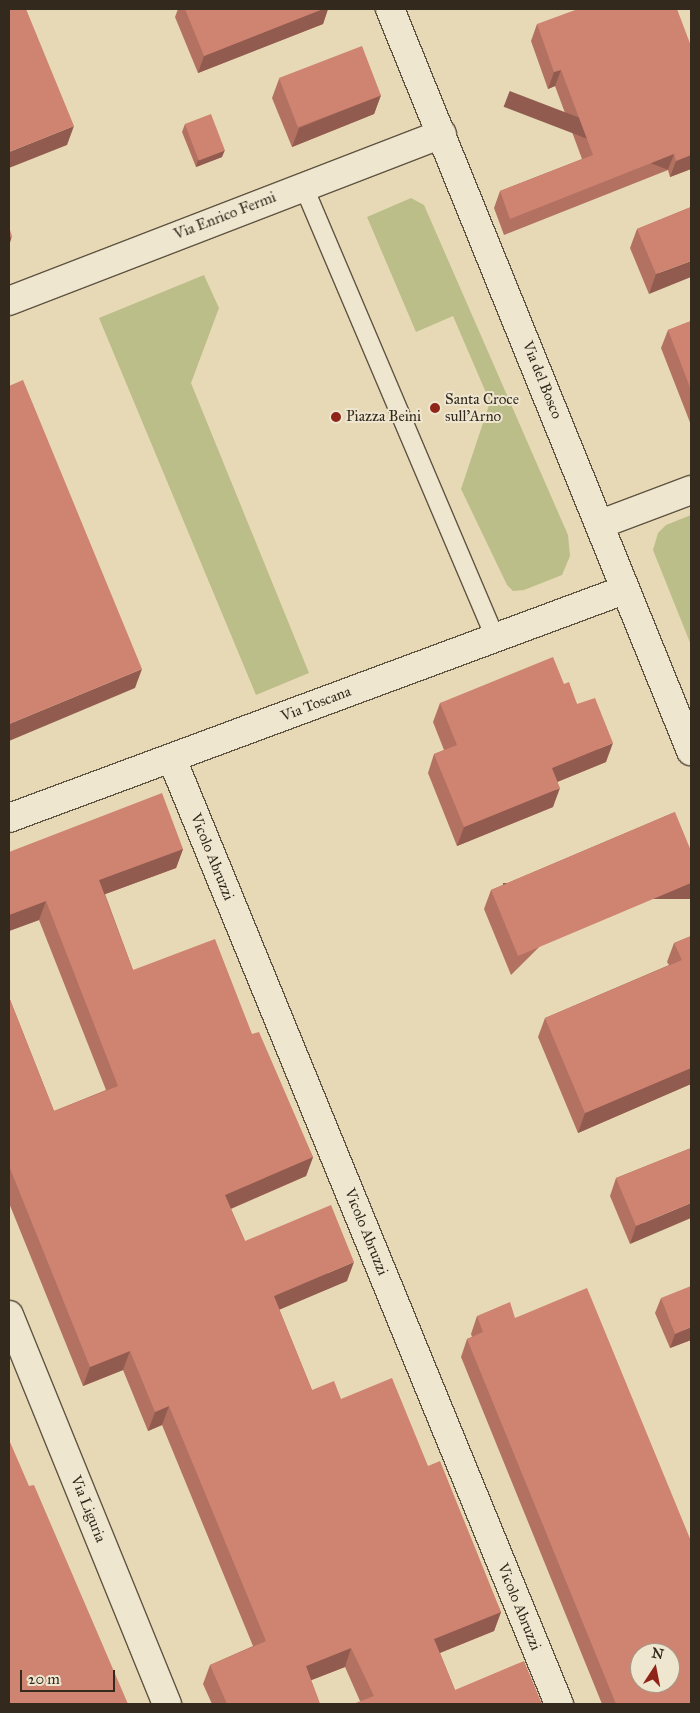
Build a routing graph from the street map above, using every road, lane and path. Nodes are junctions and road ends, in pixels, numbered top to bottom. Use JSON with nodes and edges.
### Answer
{"nodes":[{"id":1,"x":390,"y":9,"type":"edge"},
{"id":2,"x":442,"y":134,"type":"junction"},
{"id":3,"x":303,"y":185,"type":"junction"},
{"id":4,"x":9,"y":301,"type":"edge"},
{"id":5,"x":691,"y":490,"type":"edge"},
{"id":6,"x":601,"y":524,"type":"junction"},
{"id":7,"x":624,"y":590,"type":"junction"},
{"id":8,"x":496,"y":637,"type":"junction"},
{"id":9,"x":691,"y":751,"type":"edge"},
{"id":10,"x":172,"y":759,"type":"junction"},
{"id":11,"x":9,"y":818,"type":"edge"},
{"id":12,"x":9,"y":1315,"type":"edge"},
{"id":13,"x":167,"y":1704,"type":"edge"},
{"id":14,"x":560,"y":1704,"type":"edge"}],
"edges":[{"from":1,"to":2,"type":"street","name":"Via del Bosco"},
{"from":2,"to":3,"type":"street","name":"Via Enrico Fermi"},
{"from":2,"to":6,"type":"street","name":"Via del Bosco"},
{"from":3,"to":4,"type":"street","name":"Via Enrico Fermi"},
{"from":3,"to":8,"type":"lane"},
{"from":5,"to":6,"type":"street"},
{"from":6,"to":7,"type":"street","name":"Via del Bosco"},
{"from":7,"to":8,"type":"street","name":"Via Toscana"},
{"from":7,"to":9,"type":"street","name":"Via del Bosco"},
{"from":8,"to":10,"type":"street","name":"Via Toscana"},
{"from":10,"to":11,"type":"street","name":"Via Toscana"},
{"from":10,"to":14,"type":"street","name":"Vicolo Abruzzi"},
{"from":12,"to":13,"type":"street","name":"Via Liguria"}]}
